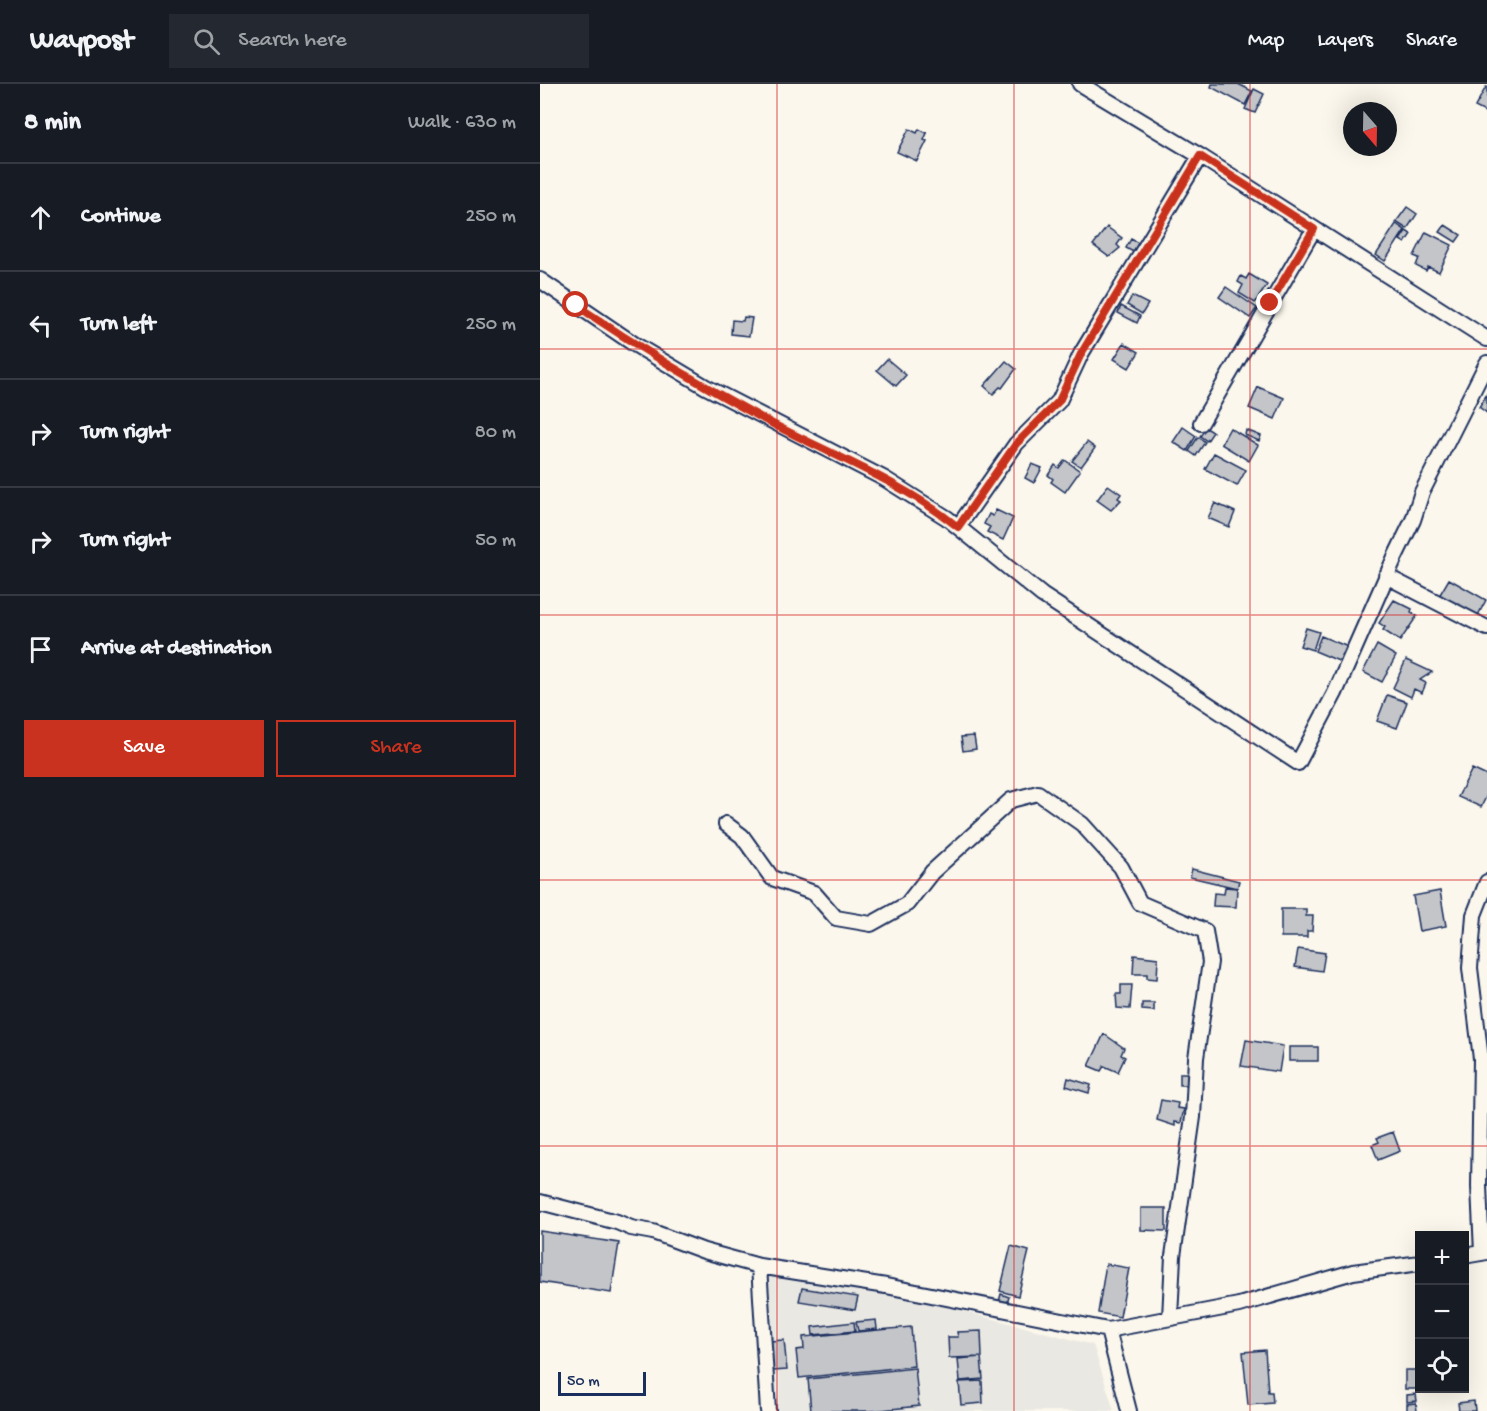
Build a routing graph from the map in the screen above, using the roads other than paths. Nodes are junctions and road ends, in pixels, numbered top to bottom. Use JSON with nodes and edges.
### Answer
{"nodes":[{"id":1,"x":1080,"y":84,"type":"edge"},
{"id":2,"x":1200,"y":156,"type":"junction"},
{"id":3,"x":1314,"y":229,"type":"junction"},
{"id":4,"x":540,"y":280,"type":"edge"},
{"id":5,"x":1487,"y":339,"type":"edge"},
{"id":6,"x":1487,"y":363,"type":"edge"},
{"id":7,"x":1201,"y":423,"type":"dead end"},
{"id":8,"x":958,"y":527,"type":"junction"},
{"id":9,"x":1386,"y":576,"type":"junction"},
{"id":10,"x":1487,"y":628,"type":"edge"},
{"id":11,"x":726,"y":824,"type":"dead end"},
{"id":12,"x":1487,"y":882,"type":"edge"},
{"id":13,"x":540,"y":1203,"type":"edge"},
{"id":14,"x":1485,"y":1253,"type":"edge"},
{"id":15,"x":1469,"y":1255,"type":"edge"},
{"id":16,"x":1415,"y":1264,"type":"edge"},
{"id":17,"x":759,"y":1266,"type":"junction"},
{"id":18,"x":1170,"y":1318,"type":"junction"},
{"id":19,"x":1108,"y":1330,"type":"junction"},
{"id":20,"x":768,"y":1411,"type":"edge"},
{"id":21,"x":1129,"y":1411,"type":"edge"}],
"edges":[{"from":1,"to":2,"type":"street"},
{"from":2,"to":3,"type":"street"},
{"from":2,"to":8,"type":"street"},
{"from":3,"to":5,"type":"street"},
{"from":3,"to":7,"type":"street"},
{"from":4,"to":8,"type":"street"},
{"from":6,"to":9,"type":"street"},
{"from":8,"to":9,"type":"street"},
{"from":9,"to":10,"type":"street"},
{"from":11,"to":18,"type":"street"},
{"from":12,"to":14,"type":"street"},
{"from":13,"to":17,"type":"street"},
{"from":14,"to":15,"type":"street"},
{"from":16,"to":18,"type":"street"},
{"from":17,"to":19,"type":"street"},
{"from":17,"to":20,"type":"street"},
{"from":18,"to":19,"type":"street"},
{"from":19,"to":21,"type":"street"}]}
